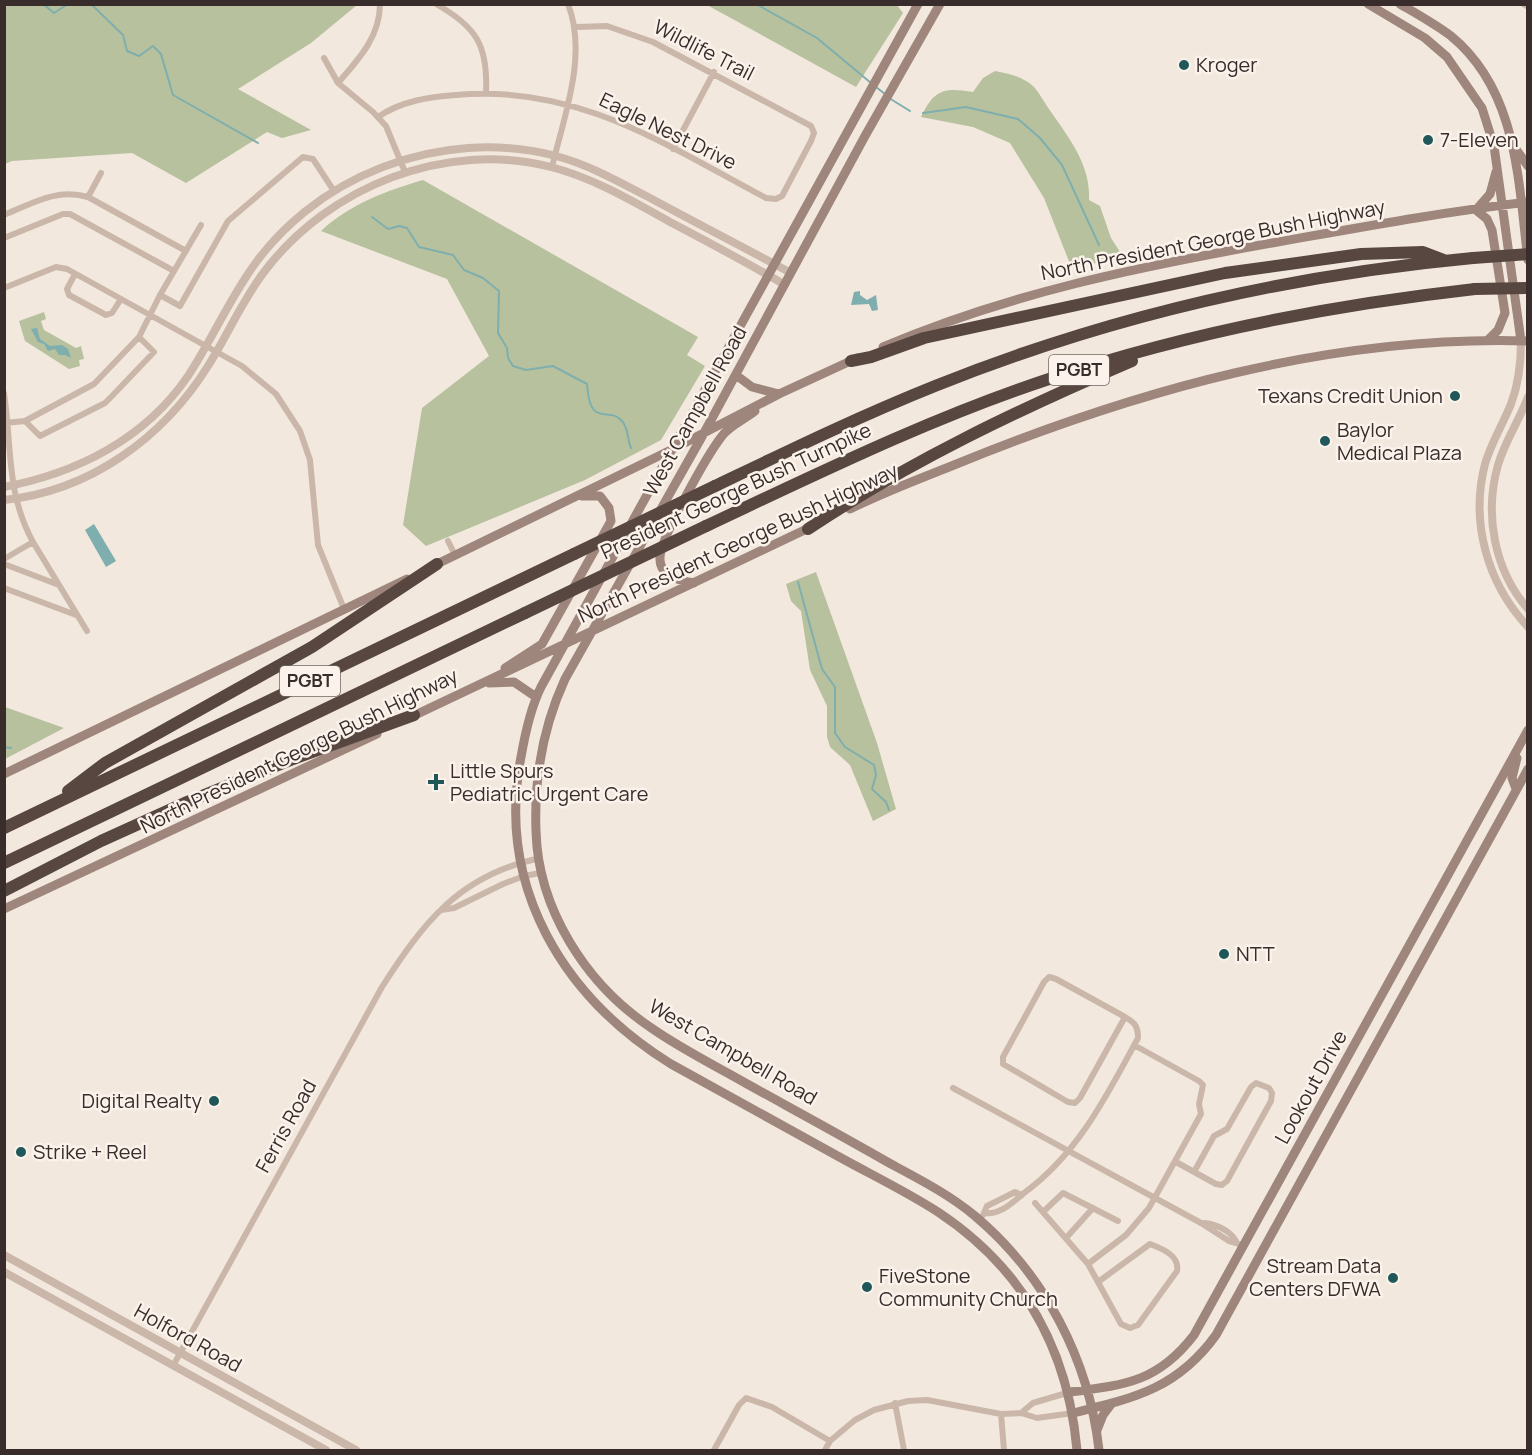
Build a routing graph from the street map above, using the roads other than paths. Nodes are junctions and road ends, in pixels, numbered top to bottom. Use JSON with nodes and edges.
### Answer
{"nodes":[{"id":1,"x":380,"y":4,"type":"edge"},
{"id":2,"x":436,"y":4,"type":"edge"},
{"id":3,"x":568,"y":4,"type":"edge"},
{"id":4,"x":918,"y":4,"type":"edge"},
{"id":5,"x":940,"y":4,"type":"edge"},
{"id":6,"x":1368,"y":4,"type":"edge"},
{"id":7,"x":1400,"y":4,"type":"edge"},
{"id":8,"x":1523,"y":4,"type":"edge"},
{"id":9,"x":1527,"y":7,"type":"edge"},
{"id":10,"x":576,"y":27,"type":"junction"},
{"id":11,"x":324,"y":58,"type":"dead end"},
{"id":12,"x":714,"y":72,"type":"junction"},
{"id":13,"x":338,"y":83,"type":"junction"},
{"id":14,"x":486,"y":92,"type":"junction"},
{"id":15,"x":566,"y":104,"type":"junction"},
{"id":16,"x":378,"y":117,"type":"junction"},
{"id":17,"x":1511,"y":141,"type":"junction"},
{"id":18,"x":673,"y":149,"type":"junction"},
{"id":19,"x":554,"y":156,"type":"junction"},
{"id":20,"x":400,"y":160,"type":"junction"},
{"id":21,"x":1527,"y":166,"type":"edge"},
{"id":22,"x":552,"y":167,"type":"junction"},
{"id":23,"x":1497,"y":167,"type":"junction"},
{"id":24,"x":405,"y":172,"type":"junction"},
{"id":25,"x":101,"y":173,"type":"dead end"},
{"id":26,"x":334,"y":191,"type":"junction"},
{"id":27,"x":88,"y":197,"type":"junction"},
{"id":28,"x":766,"y":198,"type":"joint"},
{"id":29,"x":633,"y":201,"type":"junction"},
{"id":30,"x":1524,"y":202,"type":"edge"},
{"id":31,"x":663,"y":205,"type":"junction"},
{"id":32,"x":1504,"y":205,"type":"junction"},
{"id":33,"x":1476,"y":210,"type":"junction"},
{"id":34,"x":4,"y":215,"type":"edge"},
{"id":35,"x":201,"y":225,"type":"dead end"},
{"id":36,"x":4,"y":238,"type":"edge"},
{"id":37,"x":186,"y":251,"type":"junction"},
{"id":38,"x":1527,"y":254,"type":"edge"},
{"id":39,"x":1527,"y":260,"type":"edge"},
{"id":40,"x":1445,"y":261,"type":"junction"},
{"id":41,"x":775,"y":264,"type":"junction"},
{"id":42,"x":174,"y":271,"type":"junction"},
{"id":43,"x":791,"y":273,"type":"junction"},
{"id":44,"x":75,"y":274,"type":"junction"},
{"id":45,"x":769,"y":275,"type":"junction"},
{"id":46,"x":785,"y":285,"type":"junction"},
{"id":47,"x":4,"y":288,"type":"edge"},
{"id":48,"x":1527,"y":288,"type":"edge"},
{"id":49,"x":160,"y":296,"type":"junction"},
{"id":50,"x":121,"y":299,"type":"junction"},
{"id":51,"x":150,"y":315,"type":"junction"},
{"id":52,"x":139,"y":337,"type":"junction"},
{"id":53,"x":1187,"y":338,"type":"junction"},
{"id":54,"x":1488,"y":340,"type":"junction"},
{"id":55,"x":1524,"y":341,"type":"edge"},
{"id":56,"x":205,"y":347,"type":"junction"},
{"id":57,"x":216,"y":352,"type":"junction"},
{"id":58,"x":850,"y":361,"type":"junction"},
{"id":59,"x":736,"y":375,"type":"junction"},
{"id":60,"x":4,"y":393,"type":"edge"},
{"id":61,"x":779,"y":394,"type":"junction"},
{"id":62,"x":1527,"y":398,"type":"edge"},
{"id":63,"x":25,"y":421,"type":"junction"},
{"id":64,"x":6,"y":423,"type":"edge"},
{"id":65,"x":704,"y":433,"type":"junction"},
{"id":66,"x":671,"y":450,"type":"junction"},
{"id":67,"x":8,"y":487,"type":"edge"},
{"id":68,"x":573,"y":497,"type":"junction"},
{"id":69,"x":15,"y":499,"type":"junction"},
{"id":70,"x":4,"y":500,"type":"edge"},
{"id":71,"x":1491,"y":505,"type":"junction"},
{"id":72,"x":1479,"y":506,"type":"junction"},
{"id":73,"x":808,"y":529,"type":"junction"},
{"id":74,"x":448,"y":541,"type":"dead end"},
{"id":75,"x":33,"y":542,"type":"junction"},
{"id":76,"x":7,"y":552,"type":"edge"},
{"id":77,"x":455,"y":555,"type":"junction"},
{"id":78,"x":4,"y":559,"type":"edge"},
{"id":79,"x":4,"y":564,"type":"edge"},
{"id":80,"x":437,"y":564,"type":"junction"},
{"id":81,"x":694,"y":583,"type":"junction"},
{"id":82,"x":59,"y":585,"type":"junction"},
{"id":83,"x":4,"y":588,"type":"edge"},
{"id":84,"x":344,"y":609,"type":"junction"},
{"id":85,"x":1527,"y":609,"type":"edge"},
{"id":86,"x":76,"y":615,"type":"junction"},
{"id":87,"x":1527,"y":627,"type":"edge"},
{"id":88,"x":87,"y":631,"type":"dead end"},
{"id":89,"x":590,"y":633,"type":"junction"},
{"id":90,"x":561,"y":647,"type":"junction"},
{"id":91,"x":483,"y":683,"type":"junction"},
{"id":92,"x":536,"y":697,"type":"junction"},
{"id":93,"x":414,"y":715,"type":"junction"},
{"id":94,"x":1525,"y":734,"type":"edge"},
{"id":95,"x":1527,"y":769,"type":"edge"},
{"id":96,"x":4,"y":774,"type":"edge"},
{"id":97,"x":1516,"y":789,"type":"junction"},
{"id":98,"x":45,"y":808,"type":"junction"},
{"id":99,"x":4,"y":828,"type":"edge"},
{"id":100,"x":536,"y":859,"type":"junction"},
{"id":101,"x":4,"y":863,"type":"edge"},
{"id":102,"x":520,"y":863,"type":"junction"},
{"id":103,"x":540,"y":873,"type":"junction"},
{"id":104,"x":524,"y":876,"type":"junction"},
{"id":105,"x":4,"y":891,"type":"edge"},
{"id":106,"x":4,"y":909,"type":"edge"},
{"id":107,"x":440,"y":910,"type":"junction"},
{"id":108,"x":1125,"y":1017,"type":"junction"},
{"id":109,"x":1134,"y":1045,"type":"junction"},
{"id":110,"x":953,"y":1088,"type":"dead end"},
{"id":111,"x":1324,"y":1100,"type":"junction"},
{"id":112,"x":1339,"y":1109,"type":"junction"},
{"id":113,"x":1068,"y":1152,"type":"junction"},
{"id":114,"x":1176,"y":1162,"type":"junction"},
{"id":115,"x":1194,"y":1172,"type":"junction"},
{"id":116,"x":1022,"y":1195,"type":"junction"},
{"id":117,"x":1156,"y":1199,"type":"junction"},
{"id":118,"x":996,"y":1201,"type":"junction"},
{"id":119,"x":1035,"y":1203,"type":"dead end"},
{"id":120,"x":1093,"y":1208,"type":"junction"},
{"id":121,"x":1000,"y":1210,"type":"junction"},
{"id":122,"x":1043,"y":1212,"type":"junction"},
{"id":123,"x":981,"y":1216,"type":"junction"},
{"id":124,"x":1118,"y":1221,"type":"dead end"},
{"id":125,"x":966,"y":1233,"type":"junction"},
{"id":126,"x":1066,"y":1238,"type":"junction"},
{"id":127,"x":1239,"y":1243,"type":"junction"},
{"id":128,"x":1259,"y":1254,"type":"junction"},
{"id":129,"x":4,"y":1255,"type":"edge"},
{"id":130,"x":1088,"y":1264,"type":"junction"},
{"id":131,"x":4,"y":1272,"type":"edge"},
{"id":132,"x":1098,"y":1282,"type":"junction"},
{"id":133,"x":179,"y":1353,"type":"junction"},
{"id":134,"x":173,"y":1366,"type":"junction"},
{"id":135,"x":1086,"y":1390,"type":"junction"},
{"id":136,"x":1070,"y":1392,"type":"junction"},
{"id":137,"x":896,"y":1403,"type":"junction"},
{"id":138,"x":1112,"y":1403,"type":"junction"},
{"id":139,"x":1091,"y":1409,"type":"junction"},
{"id":140,"x":1021,"y":1413,"type":"junction"},
{"id":141,"x":1073,"y":1413,"type":"junction"},
{"id":142,"x":1001,"y":1414,"type":"junction"},
{"id":143,"x":1097,"y":1432,"type":"junction"},
{"id":144,"x":830,"y":1442,"type":"junction"},
{"id":145,"x":326,"y":1450,"type":"edge"},
{"id":146,"x":356,"y":1450,"type":"edge"},
{"id":147,"x":714,"y":1450,"type":"edge"},
{"id":148,"x":825,"y":1450,"type":"edge"},
{"id":149,"x":904,"y":1450,"type":"edge"},
{"id":150,"x":1004,"y":1450,"type":"edge"},
{"id":151,"x":1077,"y":1450,"type":"edge"},
{"id":152,"x":1099,"y":1450,"type":"edge"}],
"edges":[{"from":1,"to":13,"type":"street"},
{"from":2,"to":14,"type":"street"},
{"from":3,"to":10,"type":"street"},
{"from":4,"to":41,"type":"main road","name":"West Campbell Road"},
{"from":5,"to":43,"type":"main road","name":"West Campbell Road"},
{"from":6,"to":23,"type":"main road"},
{"from":7,"to":17,"type":"main road"},
{"from":8,"to":9,"type":"street"},
{"from":10,"to":12,"type":"street","name":"Wildlife Trail"},
{"from":10,"to":15,"type":"street"},
{"from":11,"to":13,"type":"street"},
{"from":12,"to":18,"type":"street"},
{"from":12,"to":28,"type":"street","name":"Wildlife Trail"},
{"from":13,"to":16,"type":"street"},
{"from":14,"to":15,"type":"street","name":"Eagle Nest Drive"},
{"from":14,"to":16,"type":"street","name":"Eagle Nest Drive"},
{"from":15,"to":18,"type":"street","name":"Eagle Nest Drive"},
{"from":15,"to":19,"type":"street"},
{"from":16,"to":20,"type":"street"},
{"from":17,"to":21,"type":"main road"},
{"from":17,"to":30,"type":"main road"},
{"from":18,"to":28,"type":"street","name":"Eagle Nest Drive"},
{"from":19,"to":20,"type":"street"},
{"from":19,"to":22,"type":"street"},
{"from":19,"to":31,"type":"street"},
{"from":20,"to":24,"type":"street"},
{"from":20,"to":26,"type":"street"},
{"from":22,"to":24,"type":"street"},
{"from":22,"to":29,"type":"street"},
{"from":23,"to":32,"type":"main road"},
{"from":23,"to":33,"type":"main road"},
{"from":24,"to":57,"type":"street"},
{"from":25,"to":27,"type":"street"},
{"from":26,"to":49,"type":"street"},
{"from":26,"to":56,"type":"street"},
{"from":27,"to":34,"type":"street"},
{"from":27,"to":37,"type":"street"},
{"from":29,"to":31,"type":"street"},
{"from":29,"to":45,"type":"street"},
{"from":30,"to":32,"type":"main road","name":"North President George Bush Highway"},
{"from":30,"to":39,"type":"main road"},
{"from":31,"to":41,"type":"street"},
{"from":32,"to":33,"type":"main road","name":"North President George Bush Highway"},
{"from":32,"to":55,"type":"main road"},
{"from":33,"to":54,"type":"main road"},
{"from":33,"to":58,"type":"main road","name":"North President George Bush Highway"},
{"from":35,"to":37,"type":"street"},
{"from":36,"to":42,"type":"street"},
{"from":37,"to":42,"type":"street"},
{"from":38,"to":40,"type":"highway","name":"President George Bush Turnpike","number":"PGBT","bridge":true},
{"from":40,"to":58,"type":"highway"},
{"from":40,"to":98,"type":"highway","name":"President George Bush Turnpike","number":"PGBT","bridge":true},
{"from":41,"to":43,"type":"street"},
{"from":41,"to":45,"type":"main road","name":"West Campbell Road"},
{"from":42,"to":49,"type":"street"},
{"from":43,"to":46,"type":"main road","name":"West Campbell Road"},
{"from":44,"to":47,"type":"street"},
{"from":44,"to":50,"type":"street"},
{"from":44,"to":50,"type":"street"},
{"from":45,"to":46,"type":"street"},
{"from":45,"to":66,"type":"main road","name":"West Campbell Road"},
{"from":46,"to":59,"type":"main road","name":"West Campbell Road"},
{"from":48,"to":53,"type":"highway","name":"President George Bush Turnpike","number":"PGBT","bridge":true},
{"from":49,"to":51,"type":"street"},
{"from":50,"to":51,"type":"street"},
{"from":51,"to":52,"type":"street"},
{"from":51,"to":56,"type":"street"},
{"from":52,"to":63,"type":"street"},
{"from":52,"to":63,"type":"street"},
{"from":53,"to":73,"type":"highway"},
{"from":53,"to":101,"type":"highway","name":"President George Bush Turnpike","number":"PGBT","bridge":true},
{"from":54,"to":55,"type":"main road","name":"North President George Bush Highway"},
{"from":54,"to":73,"type":"main road","name":"North President George Bush Highway"},
{"from":55,"to":72,"type":"street"},
{"from":56,"to":57,"type":"street"},
{"from":56,"to":67,"type":"street"},
{"from":57,"to":69,"type":"street"},
{"from":57,"to":84,"type":"street"},
{"from":58,"to":61,"type":"main road","name":"North President George Bush Highway"},
{"from":59,"to":61,"type":"main road"},
{"from":59,"to":65,"type":"main road","name":"West Campbell Road"},
{"from":60,"to":64,"type":"street"},
{"from":61,"to":65,"type":"main road","name":"North President George Bush Highway"},
{"from":61,"to":81,"type":"main road"},
{"from":62,"to":71,"type":"street"},
{"from":63,"to":64,"type":"street"},
{"from":64,"to":67,"type":"street"},
{"from":65,"to":66,"type":"main road","name":"North President George Bush Highway"},
{"from":65,"to":89,"type":"main road","name":"West Campbell Road"},
{"from":66,"to":68,"type":"main road","name":"North President George Bush Highway"},
{"from":66,"to":90,"type":"main road","name":"West Campbell Road"},
{"from":67,"to":69,"type":"street"},
{"from":68,"to":77,"type":"main road","name":"North President George Bush Highway"},
{"from":68,"to":91,"type":"main road"},
{"from":69,"to":70,"type":"street"},
{"from":69,"to":75,"type":"street"},
{"from":71,"to":72,"type":"street"},
{"from":71,"to":85,"type":"street"},
{"from":72,"to":87,"type":"street"},
{"from":73,"to":81,"type":"main road","name":"North President George Bush Highway"},
{"from":74,"to":77,"type":"street"},
{"from":75,"to":76,"type":"street"},
{"from":75,"to":82,"type":"street"},
{"from":76,"to":78,"type":"street"},
{"from":77,"to":80,"type":"main road","name":"North President George Bush Highway"},
{"from":79,"to":82,"type":"street"},
{"from":80,"to":84,"type":"main road","name":"North President George Bush Highway"},
{"from":80,"to":98,"type":"highway"},
{"from":81,"to":89,"type":"main road","name":"North President George Bush Highway"},
{"from":82,"to":86,"type":"street"},
{"from":83,"to":86,"type":"street"},
{"from":84,"to":96,"type":"main road","name":"North President George Bush Highway"},
{"from":86,"to":88,"type":"street"},
{"from":89,"to":90,"type":"main road","name":"North President George Bush Highway"},
{"from":89,"to":100,"type":"main road","name":"West Campbell Road"},
{"from":90,"to":91,"type":"main road","name":"North President George Bush Highway"},
{"from":90,"to":92,"type":"main road","name":"West Campbell Road"},
{"from":91,"to":92,"type":"main road"},
{"from":91,"to":93,"type":"main road","name":"North President George Bush Highway"},
{"from":92,"to":102,"type":"main road","name":"West Campbell Road"},
{"from":93,"to":105,"type":"highway"},
{"from":93,"to":106,"type":"main road","name":"North President George Bush Highway"},
{"from":94,"to":97,"type":"main road"},
{"from":94,"to":111,"type":"main road","name":"Lookout Drive"},
{"from":95,"to":97,"type":"main road","name":"Lookout Drive"},
{"from":97,"to":112,"type":"main road","name":"Lookout Drive"},
{"from":98,"to":99,"type":"highway","name":"President George Bush Turnpike","number":"PGBT"},
{"from":100,"to":102,"type":"street","name":"Ferris Road"},
{"from":100,"to":103,"type":"main road","name":"West Campbell Road"},
{"from":102,"to":104,"type":"main road","name":"West Campbell Road"},
{"from":102,"to":107,"type":"street","name":"Ferris Road"},
{"from":103,"to":104,"type":"street"},
{"from":103,"to":123,"type":"main road","name":"West Campbell Road"},
{"from":104,"to":107,"type":"street"},
{"from":104,"to":125,"type":"main road","name":"West Campbell Road"},
{"from":107,"to":133,"type":"street","name":"Ferris Road"},
{"from":108,"to":108,"type":"street"},
{"from":108,"to":109,"type":"street"},
{"from":109,"to":113,"type":"street"},
{"from":109,"to":114,"type":"street"},
{"from":110,"to":113,"type":"street"},
{"from":111,"to":112,"type":"main road"},
{"from":111,"to":127,"type":"main road","name":"Lookout Drive"},
{"from":112,"to":128,"type":"main road","name":"Lookout Drive"},
{"from":113,"to":116,"type":"street"},
{"from":113,"to":117,"type":"street"},
{"from":114,"to":115,"type":"street"},
{"from":114,"to":117,"type":"street"},
{"from":115,"to":115,"type":"street"},
{"from":116,"to":118,"type":"street"},
{"from":116,"to":121,"type":"street"},
{"from":117,"to":127,"type":"street"},
{"from":117,"to":130,"type":"street"},
{"from":118,"to":121,"type":"street"},
{"from":118,"to":123,"type":"street"},
{"from":119,"to":122,"type":"street"},
{"from":120,"to":122,"type":"street"},
{"from":120,"to":124,"type":"street"},
{"from":120,"to":126,"type":"street"},
{"from":121,"to":123,"type":"street"},
{"from":122,"to":126,"type":"street"},
{"from":123,"to":125,"type":"main road"},
{"from":123,"to":135,"type":"main road","name":"West Campbell Road"},
{"from":125,"to":136,"type":"main road","name":"West Campbell Road"},
{"from":126,"to":130,"type":"street"},
{"from":127,"to":128,"type":"main road"},
{"from":127,"to":135,"type":"main road","name":"Lookout Drive"},
{"from":128,"to":138,"type":"main road","name":"Lookout Drive"},
{"from":129,"to":133,"type":"street","name":"Holford Road"},
{"from":130,"to":132,"type":"street"},
{"from":131,"to":134,"type":"street","name":"Holford Road"},
{"from":132,"to":132,"type":"street"},
{"from":133,"to":134,"type":"street","name":"Ferris Road"},
{"from":133,"to":146,"type":"street","name":"Holford Road"},
{"from":134,"to":145,"type":"street","name":"Holford Road"},
{"from":135,"to":136,"type":"main road","name":"Lookout Drive"},
{"from":135,"to":139,"type":"main road","name":"West Campbell Road"},
{"from":136,"to":140,"type":"street"},
{"from":136,"to":141,"type":"main road","name":"West Campbell Road"},
{"from":137,"to":142,"type":"street"},
{"from":137,"to":144,"type":"street"},
{"from":137,"to":149,"type":"street"},
{"from":138,"to":139,"type":"main road","name":"Lookout Drive"},
{"from":138,"to":143,"type":"main road"},
{"from":139,"to":141,"type":"main road","name":"Lookout Drive"},
{"from":139,"to":143,"type":"main road","name":"West Campbell Road"},
{"from":140,"to":141,"type":"street"},
{"from":140,"to":142,"type":"street"},
{"from":141,"to":151,"type":"main road","name":"West Campbell Road"},
{"from":142,"to":150,"type":"street"},
{"from":143,"to":152,"type":"main road","name":"West Campbell Road"},
{"from":144,"to":147,"type":"street"},
{"from":144,"to":148,"type":"street"}]}
